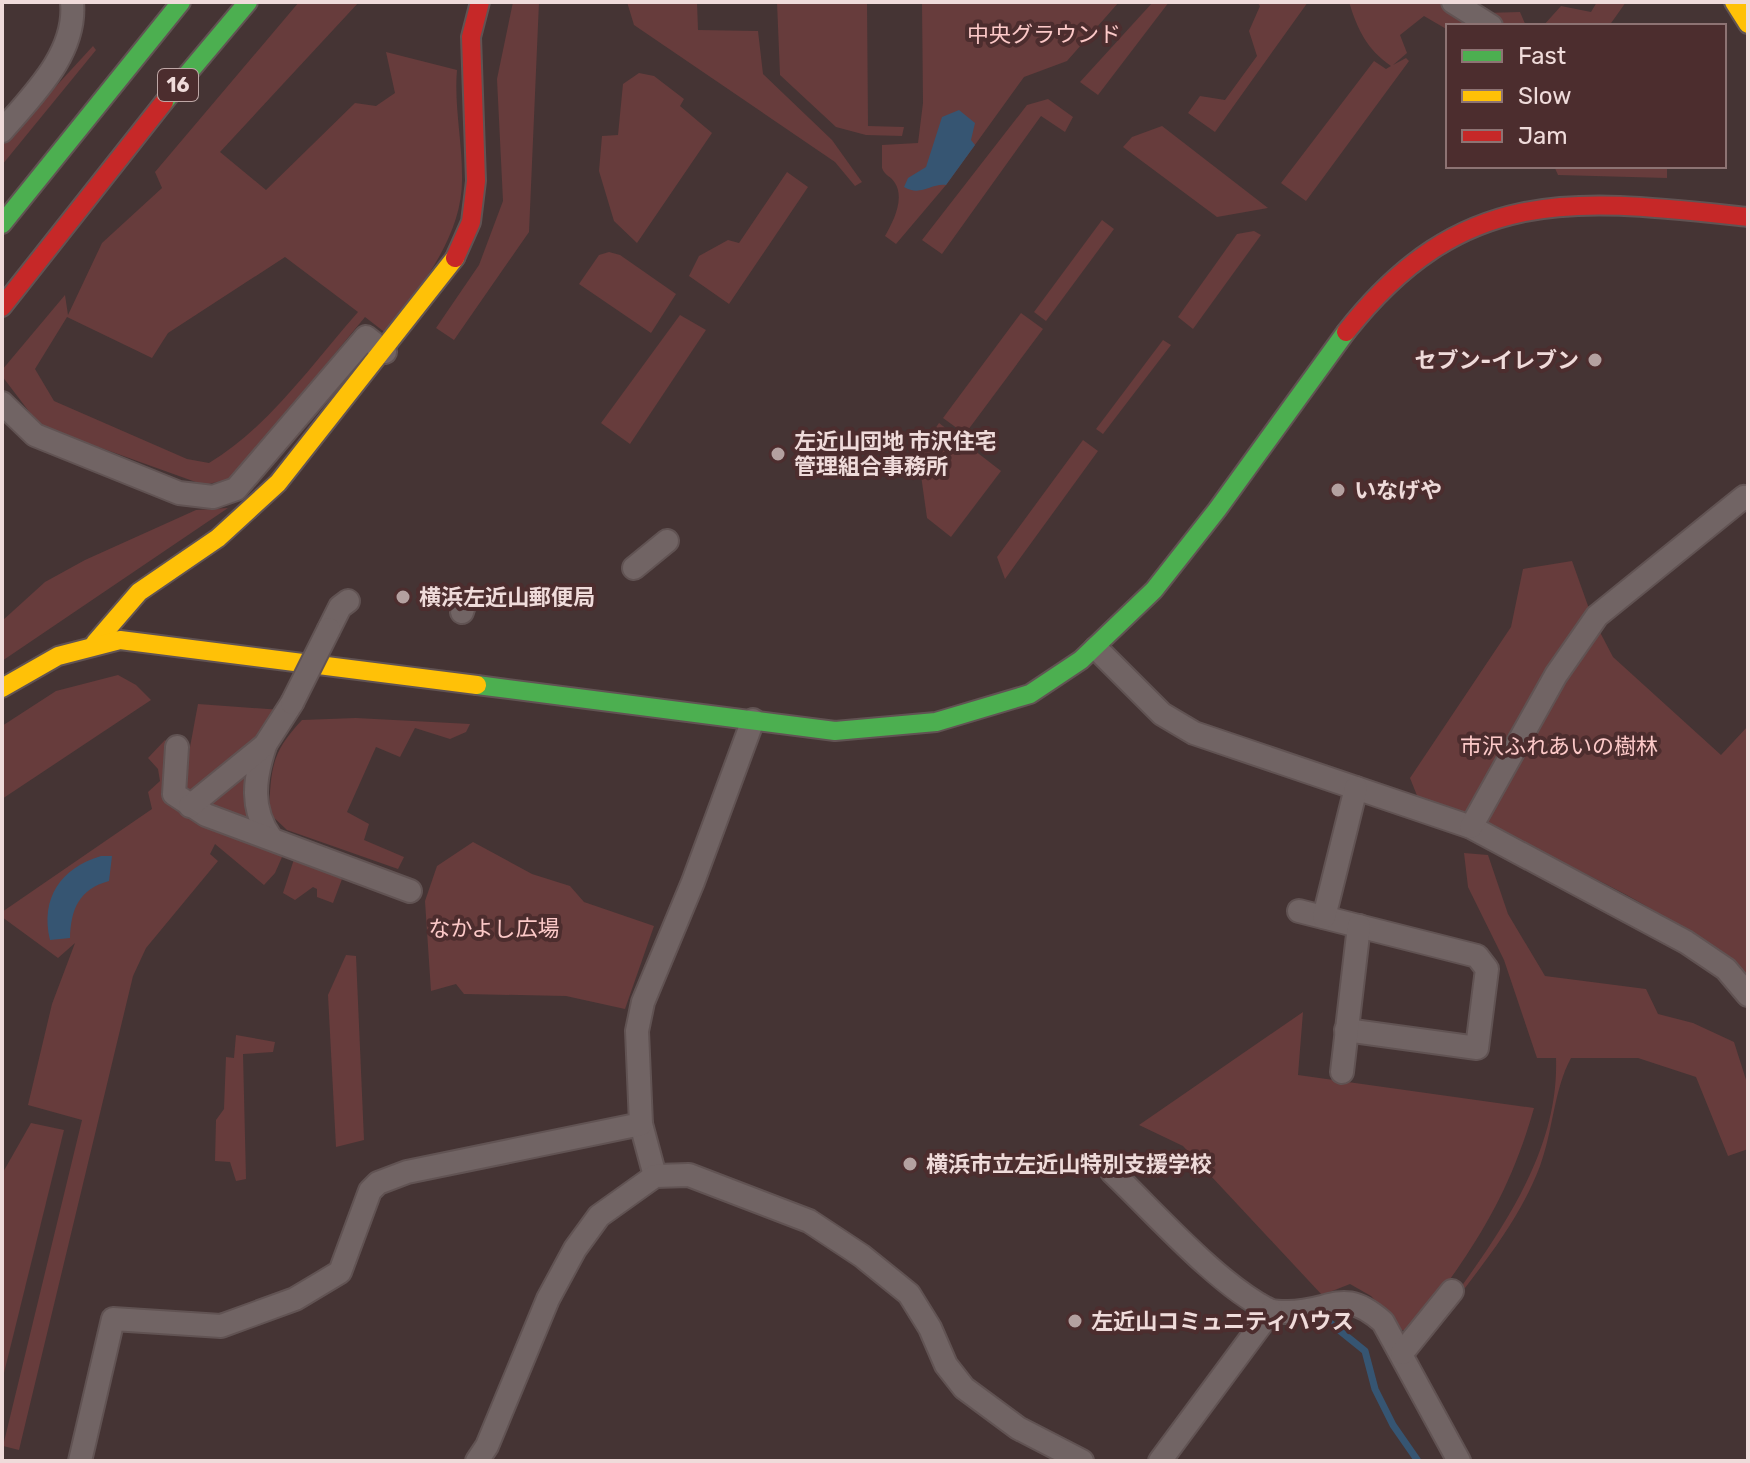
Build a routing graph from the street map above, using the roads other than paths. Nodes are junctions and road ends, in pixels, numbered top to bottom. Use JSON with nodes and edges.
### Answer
{"nodes":[{"id":1,"x":72,"y":2,"type":"edge"},
{"id":2,"x":181,"y":2,"type":"edge"},
{"id":3,"x":248,"y":2,"type":"edge"},
{"id":4,"x":480,"y":2,"type":"edge"},
{"id":5,"x":1453,"y":2,"type":"edge"},
{"id":6,"x":1734,"y":2,"type":"edge"},
{"id":7,"x":1488,"y":24,"type":"edge"},
{"id":8,"x":1748,"y":24,"type":"edge"},
{"id":9,"x":2,"y":131,"type":"edge"},
{"id":10,"x":1748,"y":217,"type":"edge"},
{"id":11,"x":2,"y":224,"type":"edge"},
{"id":12,"x":2,"y":307,"type":"edge"},
{"id":13,"x":385,"y":352,"type":"junction"},
{"id":14,"x":5,"y":412,"type":"edge"},
{"id":15,"x":1748,"y":499,"type":"edge"},
{"id":16,"x":667,"y":541,"type":"dead end"},
{"id":17,"x":634,"y":568,"type":"dead end"},
{"id":18,"x":348,"y":601,"type":"dead end"},
{"id":19,"x":95,"y":643,"type":"junction"},
{"id":20,"x":1096,"y":648,"type":"junction"},
{"id":21,"x":2,"y":688,"type":"edge"},
{"id":22,"x":753,"y":720,"type":"junction"},
{"id":23,"x":265,"y":745,"type":"junction"},
{"id":24,"x":177,"y":747,"type":"dead end"},
{"id":25,"x":1356,"y":788,"type":"junction"},
{"id":26,"x":190,"y":806,"type":"junction"},
{"id":27,"x":1471,"y":827,"type":"junction"},
{"id":28,"x":271,"y":838,"type":"junction"},
{"id":29,"x":410,"y":891,"type":"dead end"},
{"id":30,"x":1299,"y":911,"type":"dead end"},
{"id":31,"x":1324,"y":917,"type":"junction"},
{"id":32,"x":1359,"y":926,"type":"junction"},
{"id":33,"x":1748,"y":995,"type":"edge"},
{"id":34,"x":1346,"y":1030,"type":"junction"},
{"id":35,"x":1342,"y":1072,"type":"dead end"},
{"id":36,"x":641,"y":1124,"type":"junction"},
{"id":37,"x":1112,"y":1172,"type":"dead end"},
{"id":38,"x":655,"y":1176,"type":"junction"},
{"id":39,"x":1452,"y":1291,"type":"dead end"},
{"id":40,"x":1271,"y":1311,"type":"junction"},
{"id":41,"x":1402,"y":1353,"type":"junction"},
{"id":42,"x":80,"y":1461,"type":"edge"},
{"id":43,"x":477,"y":1461,"type":"edge"},
{"id":44,"x":1082,"y":1461,"type":"edge"},
{"id":45,"x":1160,"y":1461,"type":"edge"},
{"id":46,"x":1459,"y":1461,"type":"edge"}],
"edges":[{"from":1,"to":9,"type":"street"},
{"from":2,"to":11,"type":"main road","number":"16"},
{"from":3,"to":12,"type":"main road","number":"16"},
{"from":4,"to":13,"type":"main road"},
{"from":5,"to":7,"type":"street"},
{"from":6,"to":8,"type":"main road"},
{"from":10,"to":20,"type":"main road"},
{"from":13,"to":14,"type":"street"},
{"from":13,"to":19,"type":"main road"},
{"from":15,"to":27,"type":"street"},
{"from":16,"to":17,"type":"street"},
{"from":18,"to":23,"type":"street","bridge":true},
{"from":19,"to":21,"type":"main road"},
{"from":19,"to":22,"type":"main road"},
{"from":20,"to":22,"type":"main road"},
{"from":20,"to":25,"type":"street"},
{"from":22,"to":36,"type":"street"},
{"from":23,"to":26,"type":"street"},
{"from":23,"to":28,"type":"street"},
{"from":24,"to":26,"type":"street"},
{"from":25,"to":27,"type":"street"},
{"from":25,"to":31,"type":"street"},
{"from":26,"to":28,"type":"street"},
{"from":27,"to":33,"type":"street"},
{"from":28,"to":29,"type":"street"},
{"from":30,"to":31,"type":"street"},
{"from":31,"to":32,"type":"street"},
{"from":32,"to":34,"type":"street"},
{"from":32,"to":34,"type":"street"},
{"from":34,"to":35,"type":"street"},
{"from":36,"to":38,"type":"street"},
{"from":36,"to":42,"type":"street"},
{"from":37,"to":40,"type":"street"},
{"from":38,"to":43,"type":"street"},
{"from":38,"to":44,"type":"street"},
{"from":39,"to":41,"type":"street"},
{"from":40,"to":41,"type":"street"},
{"from":40,"to":45,"type":"street"},
{"from":41,"to":46,"type":"street"}]}
